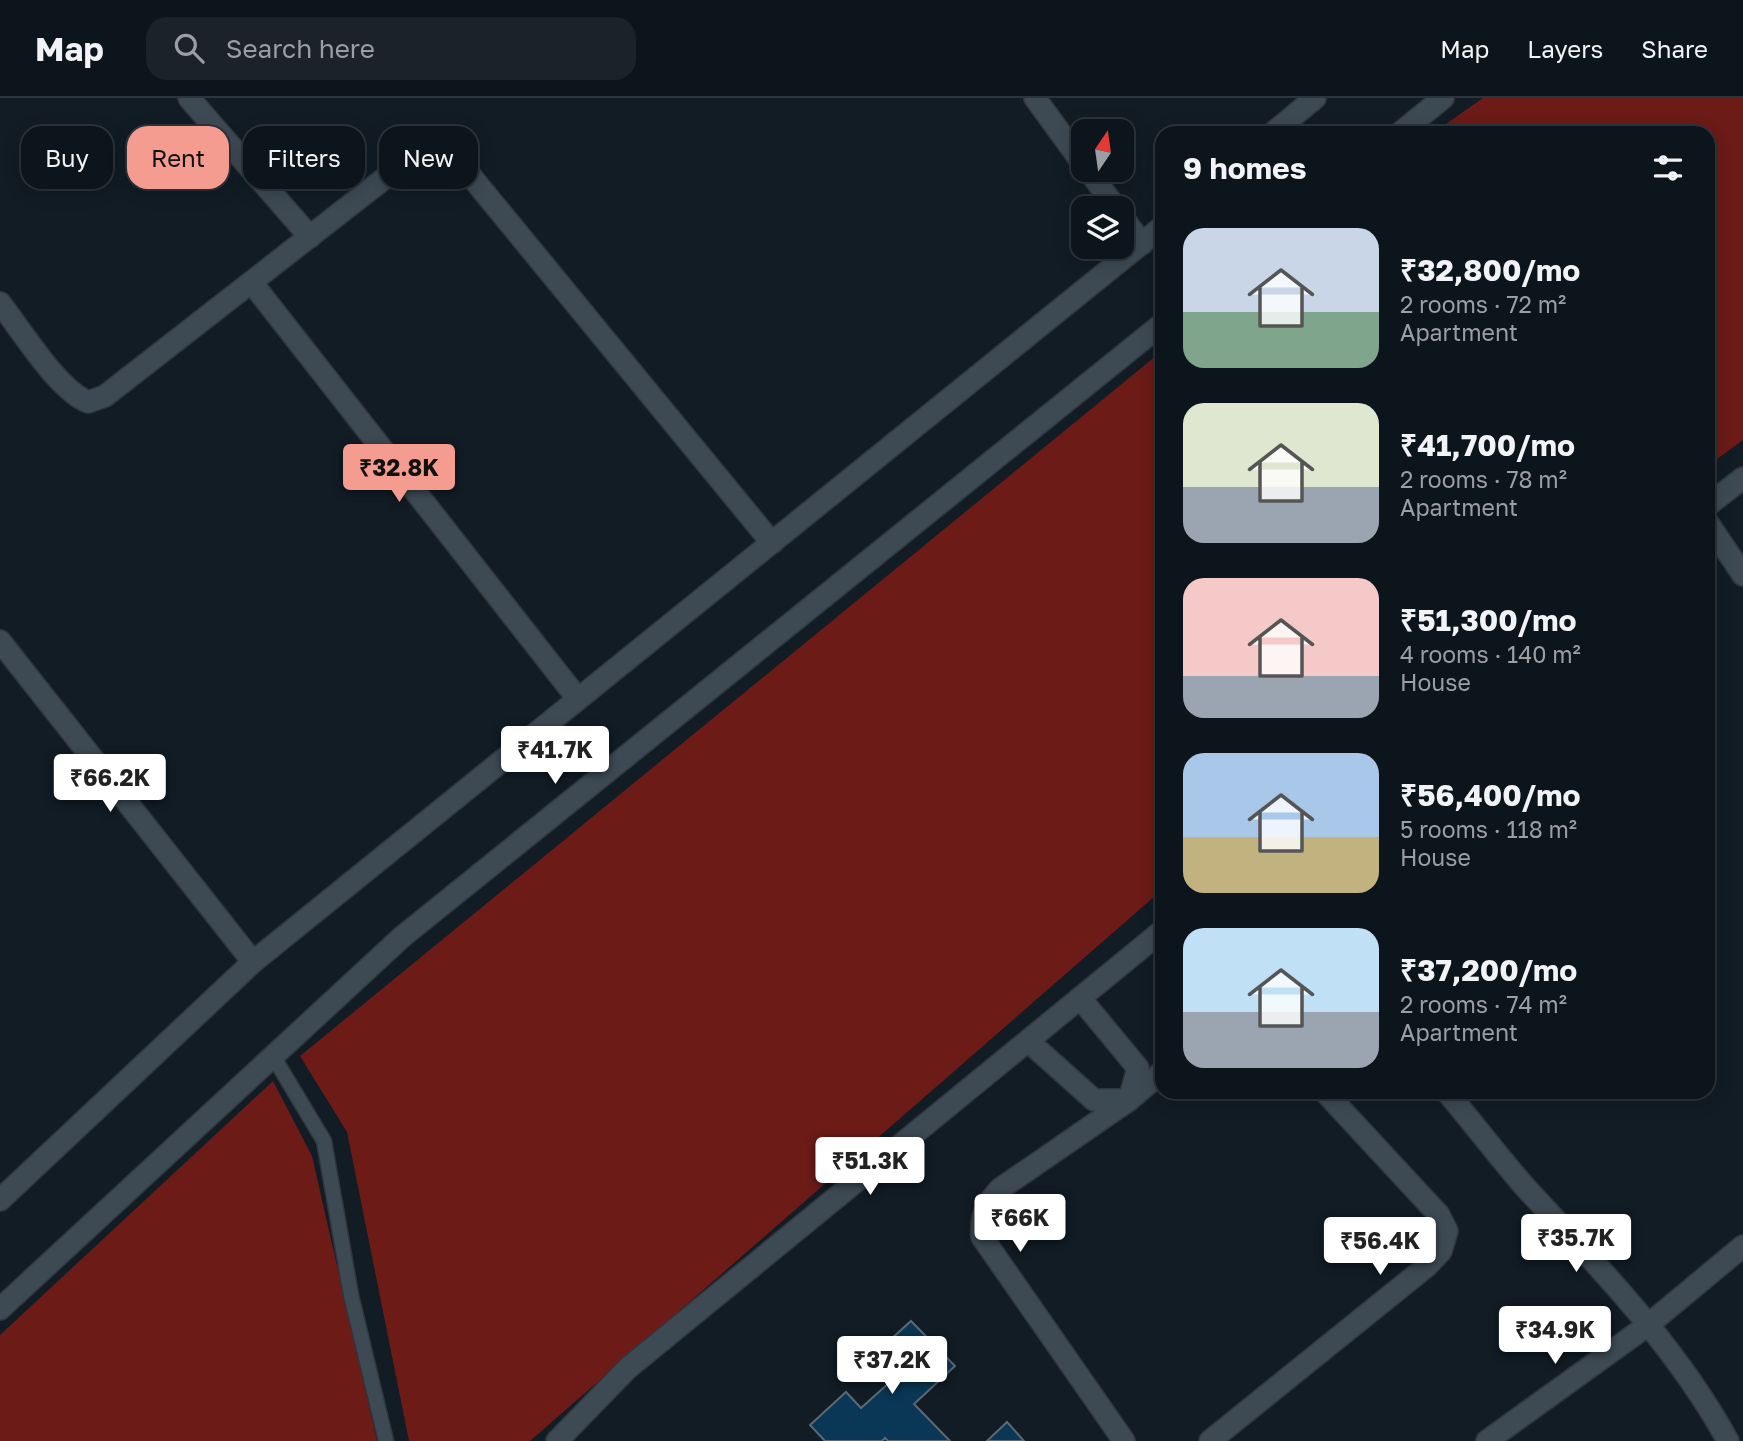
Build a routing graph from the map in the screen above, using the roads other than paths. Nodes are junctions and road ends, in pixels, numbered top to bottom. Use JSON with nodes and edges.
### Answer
{"nodes":[{"id":1,"x":189,"y":98,"type":"edge"},
{"id":2,"x":1035,"y":98,"type":"edge"},
{"id":3,"x":1315,"y":98,"type":"edge"},
{"id":4,"x":1443,"y":98,"type":"edge"},
{"id":5,"x":1281,"y":126,"type":"edge"},
{"id":6,"x":1408,"y":126,"type":"edge"},
{"id":7,"x":1071,"y":148,"type":"edge"},
{"id":8,"x":1134,"y":233,"type":"edge"},
{"id":9,"x":1155,"y":233,"type":"edge"},
{"id":10,"x":310,"y":237,"type":"junction"},
{"id":11,"x":1142,"y":244,"type":"junction"},
{"id":12,"x":252,"y":283,"type":"junction"},
{"id":13,"x":0,"y":303,"type":"edge"},
{"id":14,"x":1155,"y":330,"type":"edge"},
{"id":15,"x":1743,"y":478,"type":"edge"},
{"id":16,"x":1715,"y":500,"type":"edge"},
{"id":17,"x":1715,"y":533,"type":"edge"},
{"id":18,"x":772,"y":543,"type":"junction"},
{"id":19,"x":1743,"y":575,"type":"edge"},
{"id":20,"x":0,"y":641,"type":"edge"},
{"id":21,"x":578,"y":699,"type":"junction"},
{"id":22,"x":1155,"y":937,"type":"edge"},
{"id":23,"x":253,"y":962,"type":"junction"},
{"id":24,"x":1080,"y":998,"type":"junction"},
{"id":25,"x":1028,"y":1041,"type":"junction"},
{"id":26,"x":272,"y":1056,"type":"junction"},
{"id":27,"x":1155,"y":1078,"type":"edge"},
{"id":28,"x":1331,"y":1099,"type":"edge"},
{"id":29,"x":1453,"y":1099,"type":"edge"},
{"id":30,"x":1129,"y":1100,"type":"junction"},
{"id":31,"x":0,"y":1200,"type":"edge"},
{"id":32,"x":1743,"y":1246,"type":"edge"},
{"id":33,"x":0,"y":1308,"type":"edge"},
{"id":34,"x":1648,"y":1325,"type":"junction"},
{"id":35,"x":386,"y":1441,"type":"edge"},
{"id":36,"x":557,"y":1441,"type":"edge"},
{"id":37,"x":1124,"y":1441,"type":"edge"},
{"id":38,"x":1210,"y":1441,"type":"edge"},
{"id":39,"x":1487,"y":1441,"type":"edge"},
{"id":40,"x":1728,"y":1441,"type":"edge"}],
"edges":[{"from":1,"to":10,"type":"street"},
{"from":2,"to":7,"type":"street"},
{"from":3,"to":5,"type":"street"},
{"from":4,"to":6,"type":"street"},
{"from":8,"to":11,"type":"street"},
{"from":9,"to":11,"type":"street"},
{"from":10,"to":12,"type":"street"},
{"from":10,"to":18,"type":"street"},
{"from":11,"to":18,"type":"street"},
{"from":12,"to":13,"type":"street"},
{"from":12,"to":21,"type":"street"},
{"from":14,"to":26,"type":"street"},
{"from":15,"to":16,"type":"street"},
{"from":17,"to":19,"type":"street"},
{"from":18,"to":21,"type":"street"},
{"from":20,"to":23,"type":"street"},
{"from":21,"to":23,"type":"street"},
{"from":22,"to":24,"type":"street"},
{"from":23,"to":31,"type":"street"},
{"from":24,"to":25,"type":"street"},
{"from":24,"to":30,"type":"street"},
{"from":25,"to":30,"type":"street"},
{"from":25,"to":36,"type":"street"},
{"from":26,"to":33,"type":"street"},
{"from":26,"to":35,"type":"lane"},
{"from":27,"to":30,"type":"street"},
{"from":28,"to":38,"type":"street"},
{"from":29,"to":34,"type":"street"},
{"from":30,"to":37,"type":"street"},
{"from":32,"to":34,"type":"street"},
{"from":34,"to":39,"type":"street"},
{"from":34,"to":40,"type":"street"}]}
